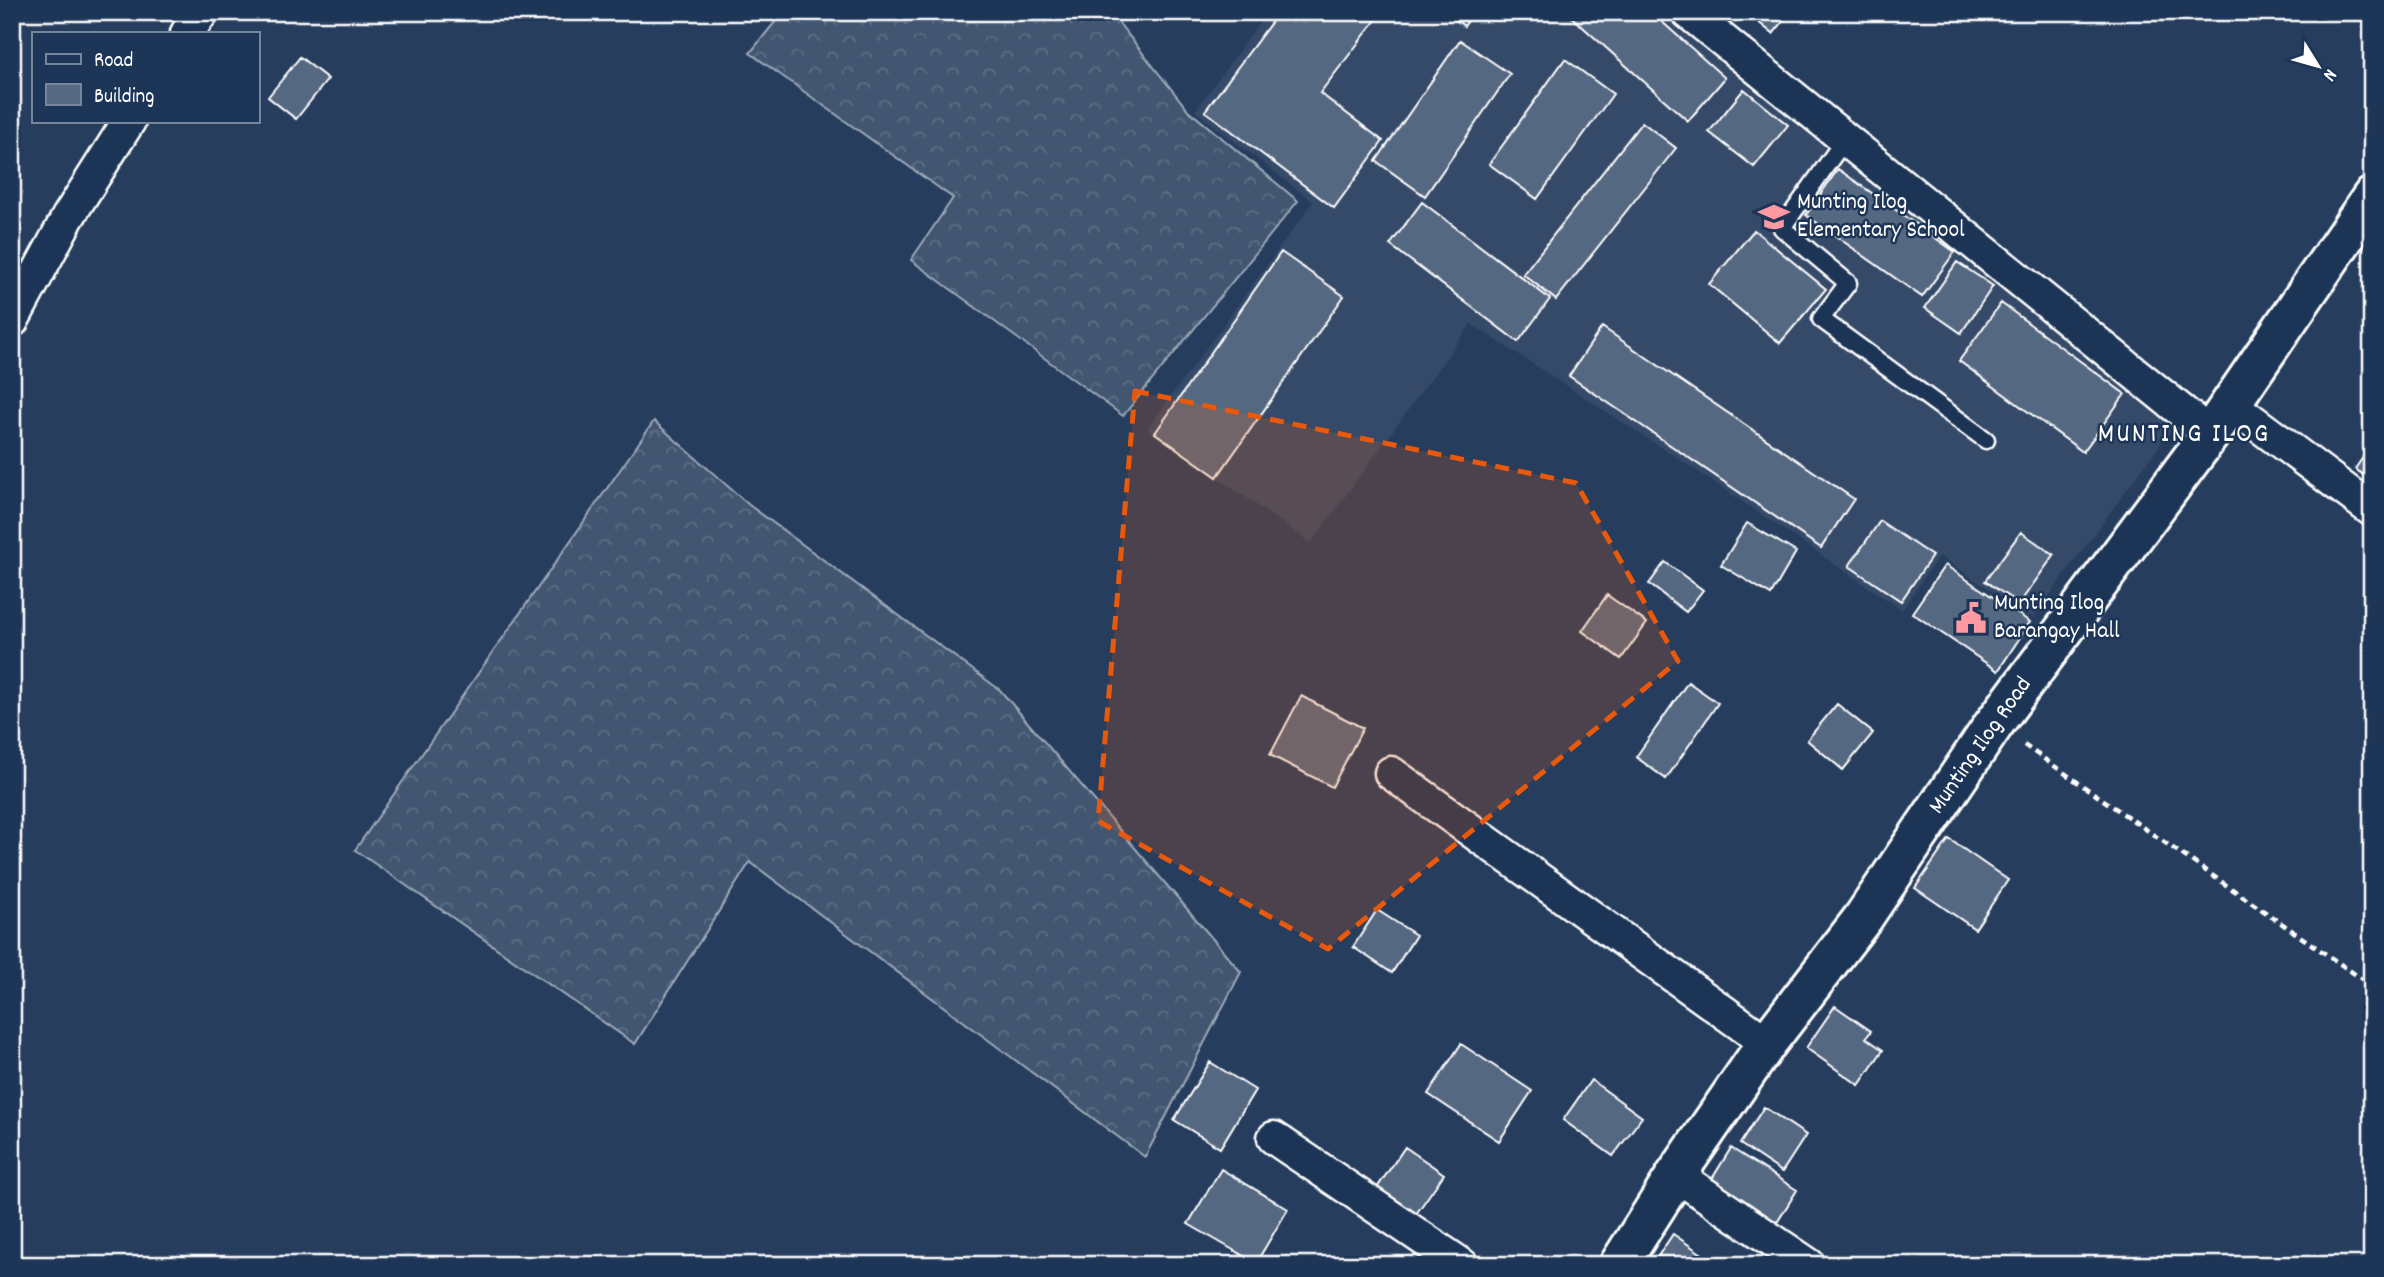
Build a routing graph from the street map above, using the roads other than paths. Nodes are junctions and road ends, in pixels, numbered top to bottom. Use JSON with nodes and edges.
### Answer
{"nodes":[{"id":1,"x":202,"y":12,"type":"edge"},
{"id":2,"x":1688,"y":12,"type":"edge"},
{"id":3,"x":188,"y":32,"type":"edge"},
{"id":4,"x":129,"y":122,"type":"edge"},
{"id":5,"x":1845,"y":139,"type":"junction"},
{"id":6,"x":2372,"y":197,"type":"edge"},
{"id":7,"x":12,"y":321,"type":"edge"},
{"id":8,"x":2220,"y":419,"type":"junction"},
{"id":9,"x":1986,"y":440,"type":"dead end"},
{"id":10,"x":2372,"y":510,"type":"edge"},
{"id":11,"x":1391,"y":772,"type":"dead end"},
{"id":12,"x":1766,"y":1042,"type":"junction"},
{"id":13,"x":1274,"y":1138,"type":"dead end"},
{"id":14,"x":1676,"y":1175,"type":"junction"},
{"id":15,"x":1462,"y":1265,"type":"edge"},
{"id":16,"x":1619,"y":1265,"type":"edge"},
{"id":17,"x":1809,"y":1265,"type":"edge"}],
"edges":[{"from":1,"to":3,"type":"street"},
{"from":2,"to":5,"type":"street"},
{"from":4,"to":7,"type":"street"},
{"from":5,"to":8,"type":"street"},
{"from":5,"to":9,"type":"lane"},
{"from":6,"to":8,"type":"street","name":"Munting Ilog Road"},
{"from":8,"to":10,"type":"street"},
{"from":8,"to":12,"type":"street","name":"Munting Ilog Road"},
{"from":11,"to":12,"type":"street"},
{"from":12,"to":14,"type":"street","name":"Munting Ilog Road"},
{"from":13,"to":15,"type":"street"},
{"from":14,"to":16,"type":"street","name":"Munting Ilog Road"},
{"from":14,"to":17,"type":"street"}]}
